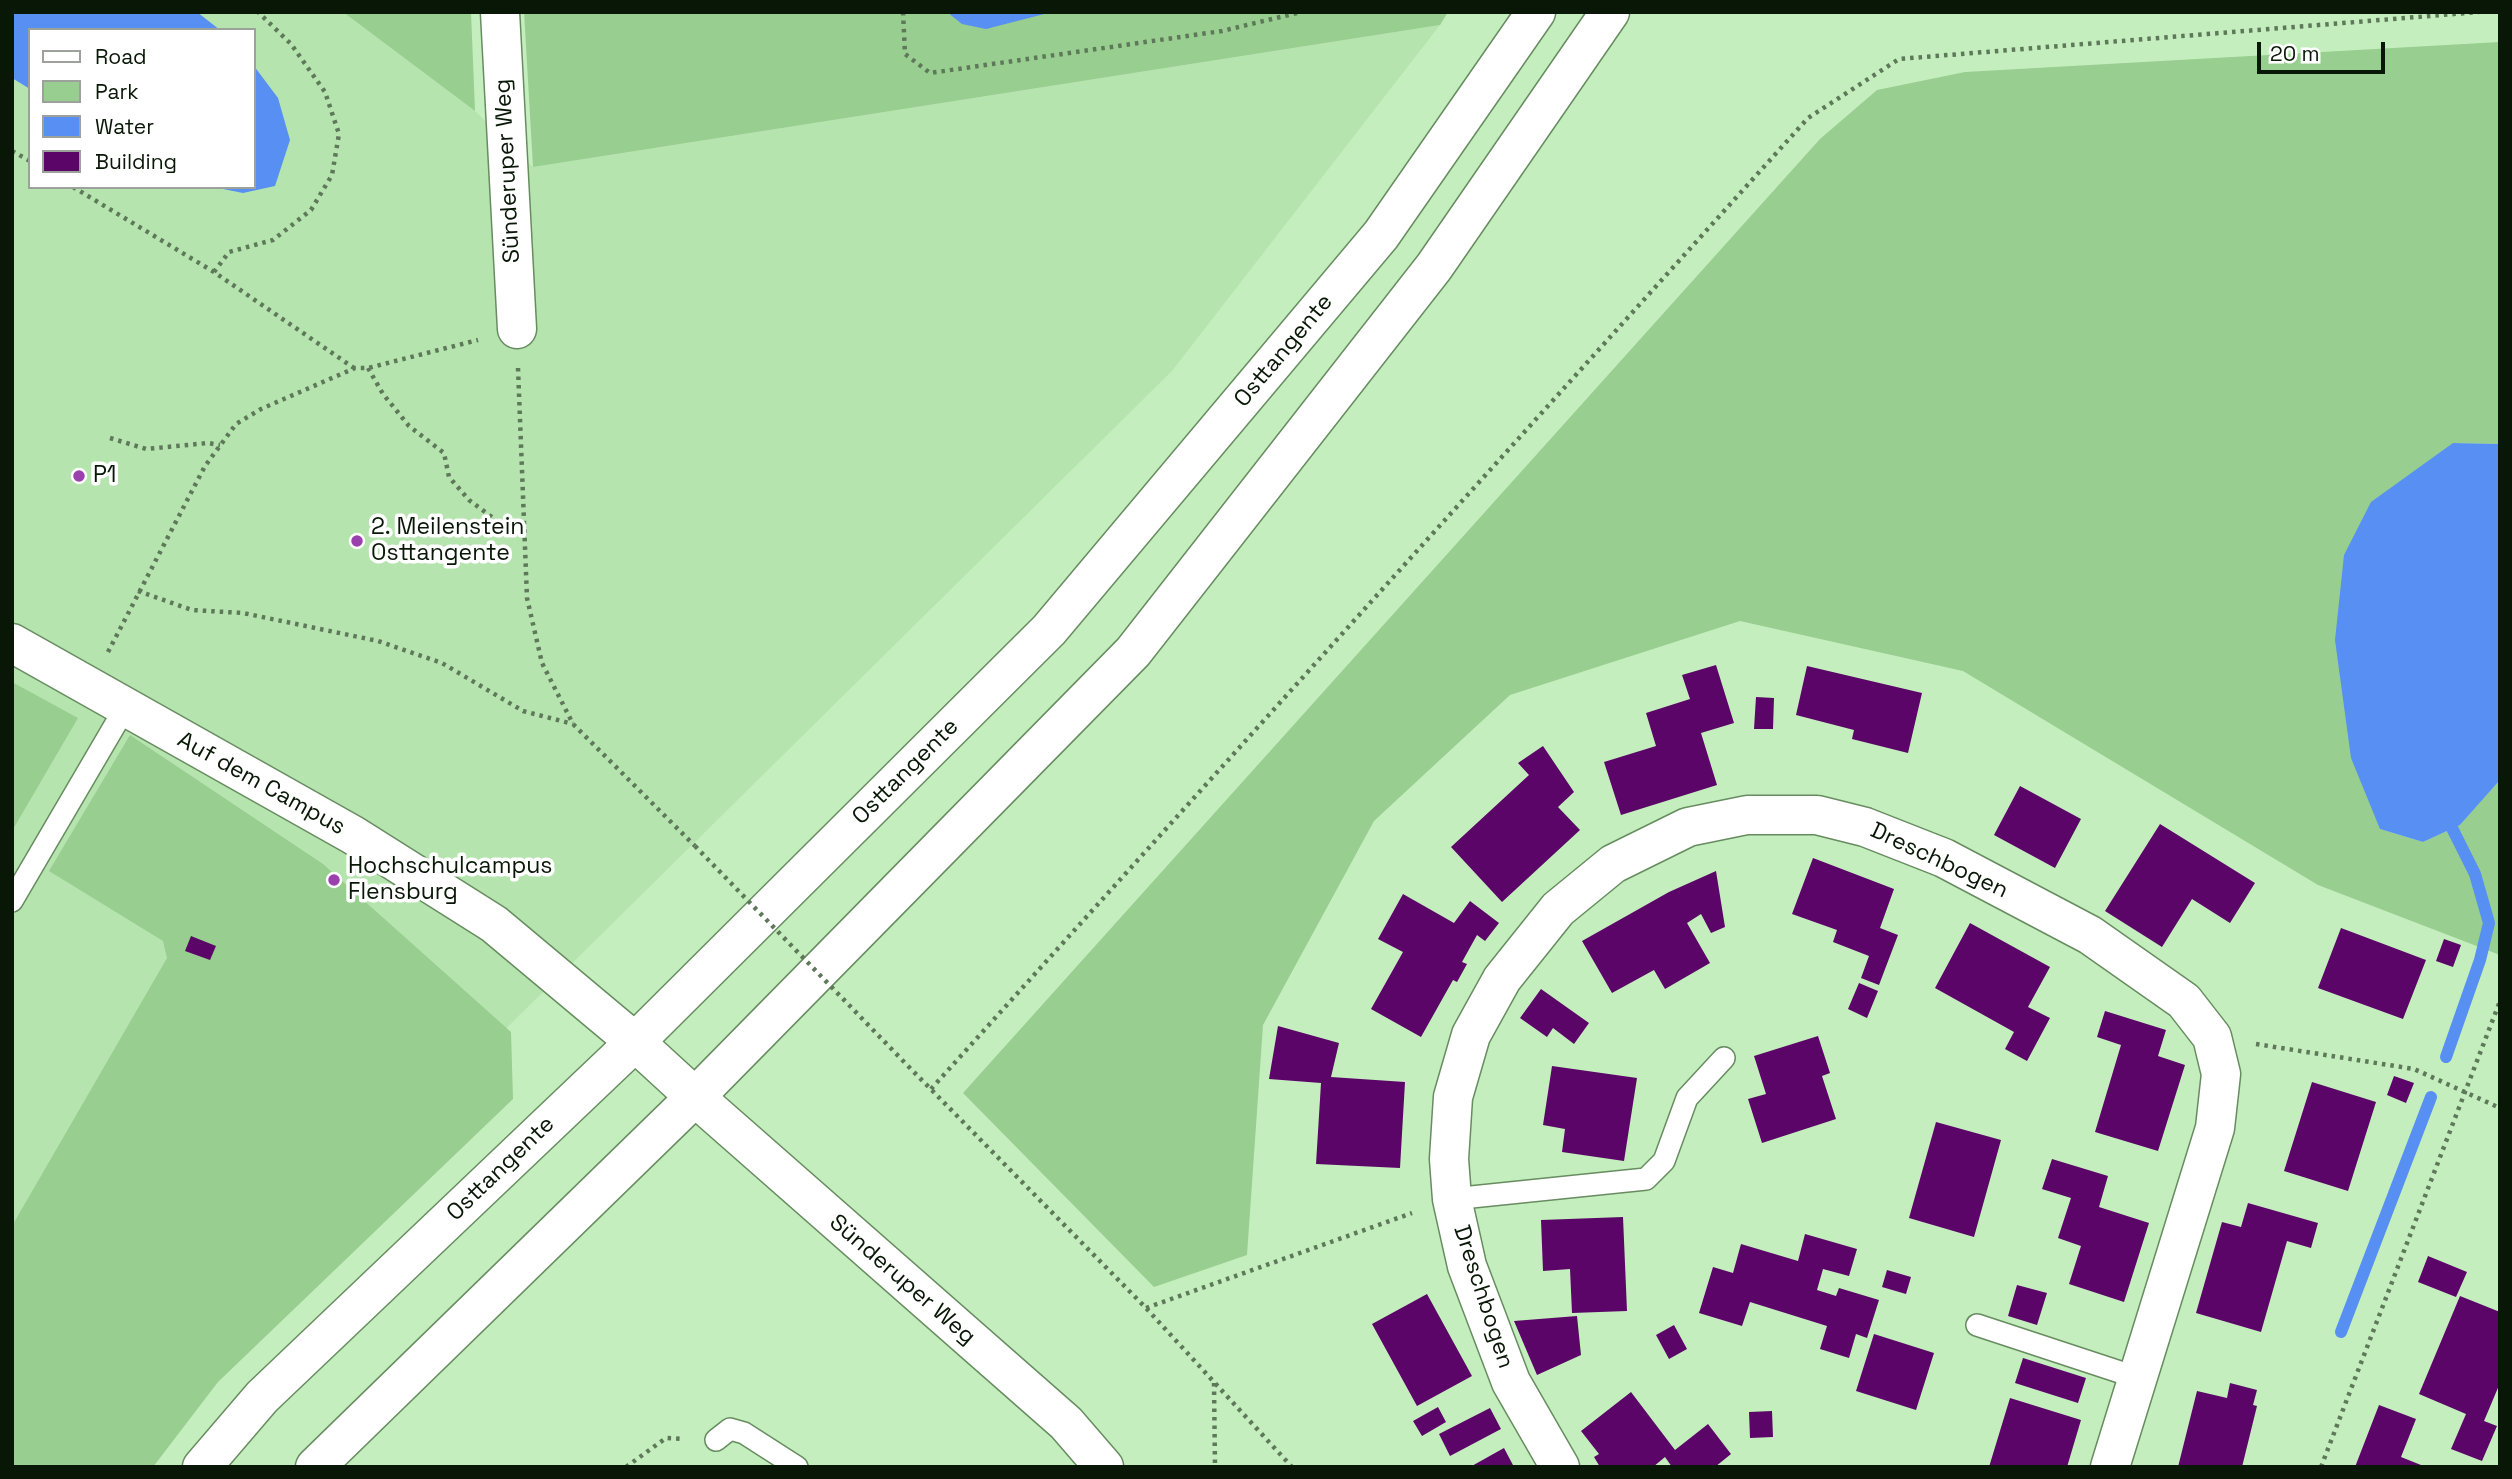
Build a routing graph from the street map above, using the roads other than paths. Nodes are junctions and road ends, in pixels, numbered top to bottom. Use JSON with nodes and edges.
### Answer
{"nodes":[{"id":1,"x":499,"y":12,"type":"edge"},
{"id":2,"x":1536,"y":12,"type":"edge"},
{"id":3,"x":1610,"y":12,"type":"edge"},
{"id":4,"x":516,"y":329,"type":"road end"},
{"id":5,"x":12,"y":643,"type":"edge"},
{"id":6,"x":125,"y":708,"type":"junction"},
{"id":7,"x":12,"y":901,"type":"edge"},
{"id":8,"x":635,"y":1042,"type":"junction"},
{"id":9,"x":1724,"y":1058,"type":"dead end"},
{"id":10,"x":695,"y":1097,"type":"junction"},
{"id":11,"x":1451,"y":1199,"type":"junction"},
{"id":12,"x":1977,"y":1325,"type":"dead end"},
{"id":13,"x":2138,"y":1378,"type":"junction"},
{"id":14,"x":716,"y":1440,"type":"road end"},
{"id":15,"x":202,"y":1467,"type":"edge"},
{"id":16,"x":315,"y":1467,"type":"edge"},
{"id":17,"x":797,"y":1467,"type":"edge"},
{"id":18,"x":1104,"y":1467,"type":"edge"},
{"id":19,"x":1560,"y":1467,"type":"edge"},
{"id":20,"x":2110,"y":1467,"type":"edge"}],
"edges":[{"from":1,"to":4,"type":"main road","name":"Sünderuper Weg"},
{"from":2,"to":8,"type":"main road","name":"Osttangente"},
{"from":3,"to":10,"type":"main road"},
{"from":5,"to":6,"type":"main road","name":"Auf dem Campus"},
{"from":6,"to":7,"type":"lane"},
{"from":6,"to":8,"type":"main road","name":"Auf dem Campus"},
{"from":8,"to":10,"type":"main road","name":"Auf dem Campus"},
{"from":8,"to":15,"type":"main road","name":"Osttangente"},
{"from":9,"to":11,"type":"lane"},
{"from":10,"to":16,"type":"main road"},
{"from":10,"to":18,"type":"main road","name":"Sünderuper Weg"},
{"from":11,"to":13,"type":"main road","name":"Dreschbogen"},
{"from":11,"to":19,"type":"main road","name":"Dreschbogen"},
{"from":12,"to":13,"type":"lane"},
{"from":13,"to":20,"type":"main road","name":"Dreschbogen"},
{"from":14,"to":17,"type":"lane"}]}
